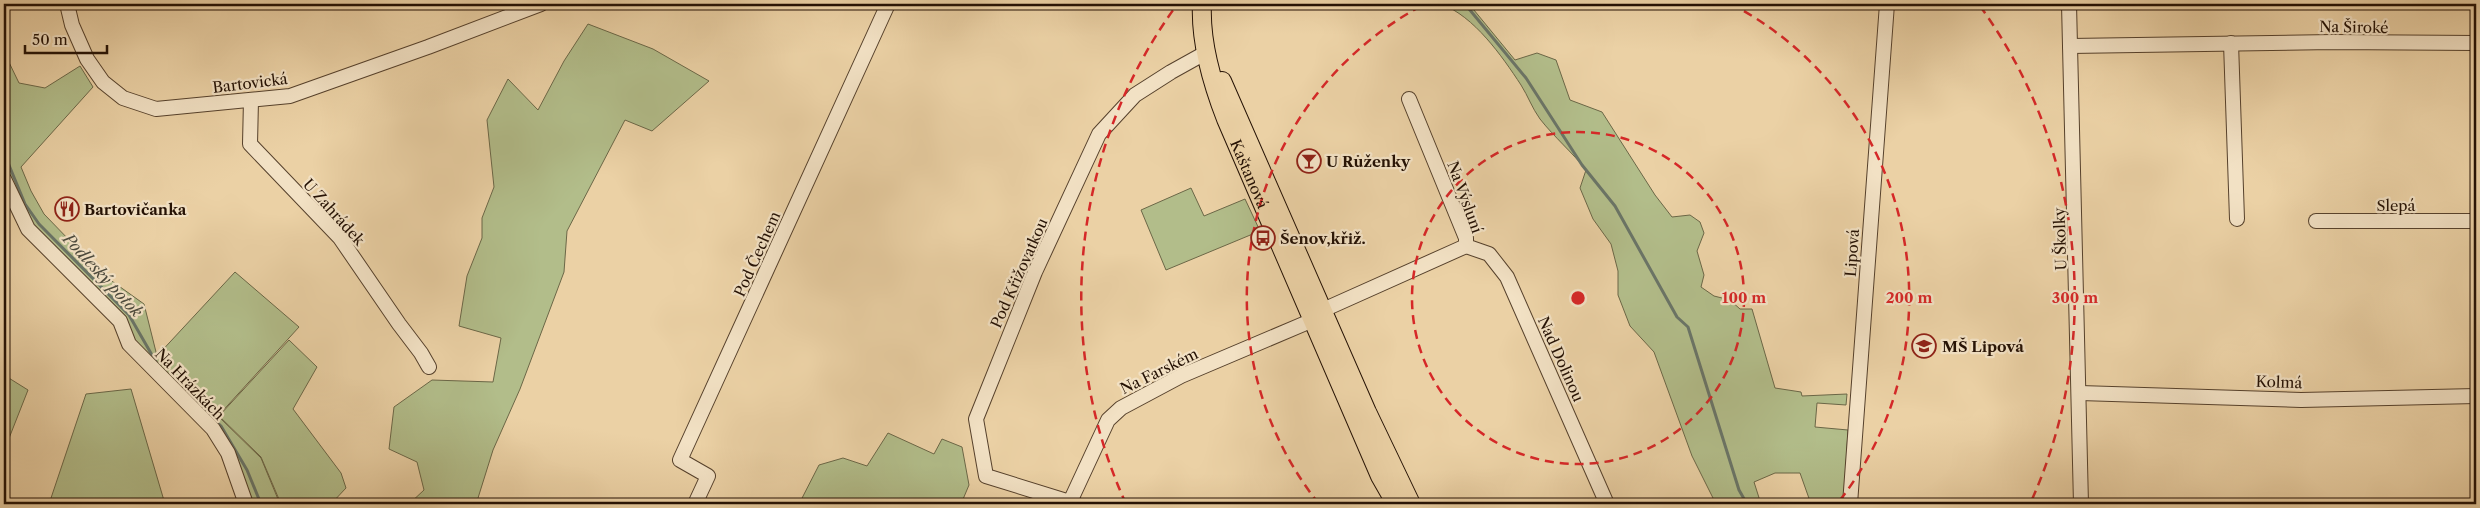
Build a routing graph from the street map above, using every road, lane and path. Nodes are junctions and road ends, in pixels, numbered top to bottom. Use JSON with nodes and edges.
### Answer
{"nodes":[{"id":1,"x":67,"y":4,"type":"edge"},
{"id":2,"x":541,"y":4,"type":"edge"},
{"id":3,"x":888,"y":4,"type":"edge"},
{"id":4,"x":1202,"y":4,"type":"edge"},
{"id":5,"x":1887,"y":4,"type":"edge"},
{"id":6,"x":2069,"y":4,"type":"edge"},
{"id":7,"x":2476,"y":43,"type":"edge"},
{"id":8,"x":2232,"y":44,"type":"junction"},
{"id":9,"x":2070,"y":46,"type":"junction"},
{"id":10,"x":1207,"y":52,"type":"junction"},
{"id":11,"x":1409,"y":99,"type":"dead end"},
{"id":12,"x":252,"y":100,"type":"junction"},
{"id":13,"x":4,"y":179,"type":"edge"},
{"id":14,"x":2236,"y":219,"type":"dead end"},
{"id":15,"x":2316,"y":221,"type":"dead end"},
{"id":16,"x":2476,"y":221,"type":"edge"},
{"id":17,"x":1466,"y":246,"type":"junction"},
{"id":18,"x":1318,"y":315,"type":"junction"},
{"id":19,"x":429,"y":367,"type":"dead end"},
{"id":20,"x":2080,"y":393,"type":"junction"},
{"id":21,"x":2476,"y":396,"type":"edge"},
{"id":22,"x":246,"y":504,"type":"edge"},
{"id":23,"x":695,"y":504,"type":"edge"},
{"id":24,"x":1072,"y":504,"type":"edge"},
{"id":25,"x":1396,"y":504,"type":"edge"},
{"id":26,"x":1411,"y":504,"type":"edge"},
{"id":27,"x":1607,"y":504,"type":"edge"},
{"id":28,"x":1850,"y":504,"type":"edge"},
{"id":29,"x":2081,"y":504,"type":"edge"}],
"edges":[{"from":1,"to":12,"type":"street","name":"Bartovická"},
{"from":2,"to":12,"type":"street","name":"Bartovická"},
{"from":3,"to":23,"type":"street","name":"Pod Čechem"},
{"from":4,"to":10,"type":"main road","name":"Kaštanová"},
{"from":5,"to":28,"type":"street","name":"Lipová"},
{"from":6,"to":9,"type":"street","name":"U Školky"},
{"from":7,"to":8,"type":"street","name":"Na Široké"},
{"from":8,"to":9,"type":"street","name":"Na Široké"},
{"from":8,"to":14,"type":"street"},
{"from":9,"to":20,"type":"street","name":"U Školky"},
{"from":10,"to":18,"type":"main road","name":"Kaštanová"},
{"from":10,"to":24,"type":"street","name":"Pod Křižovatkou"},
{"from":11,"to":17,"type":"street","name":"Na Výsluní"},
{"from":12,"to":19,"type":"street","name":"U Zahrádek"},
{"from":13,"to":22,"type":"street","name":"Na Hrázkách"},
{"from":15,"to":16,"type":"street","name":"Slepá"},
{"from":17,"to":18,"type":"street","name":"Na Výsluní"},
{"from":17,"to":27,"type":"street","name":"Nad Dolinou"},
{"from":18,"to":24,"type":"street","name":"Na Farském"},
{"from":18,"to":25,"type":"main road","name":"Kaštanová"},
{"from":18,"to":26,"type":"main road","name":"Kaštanová"},
{"from":20,"to":21,"type":"street","name":"Kolmá"},
{"from":20,"to":29,"type":"street","name":"U Školky"}]}
